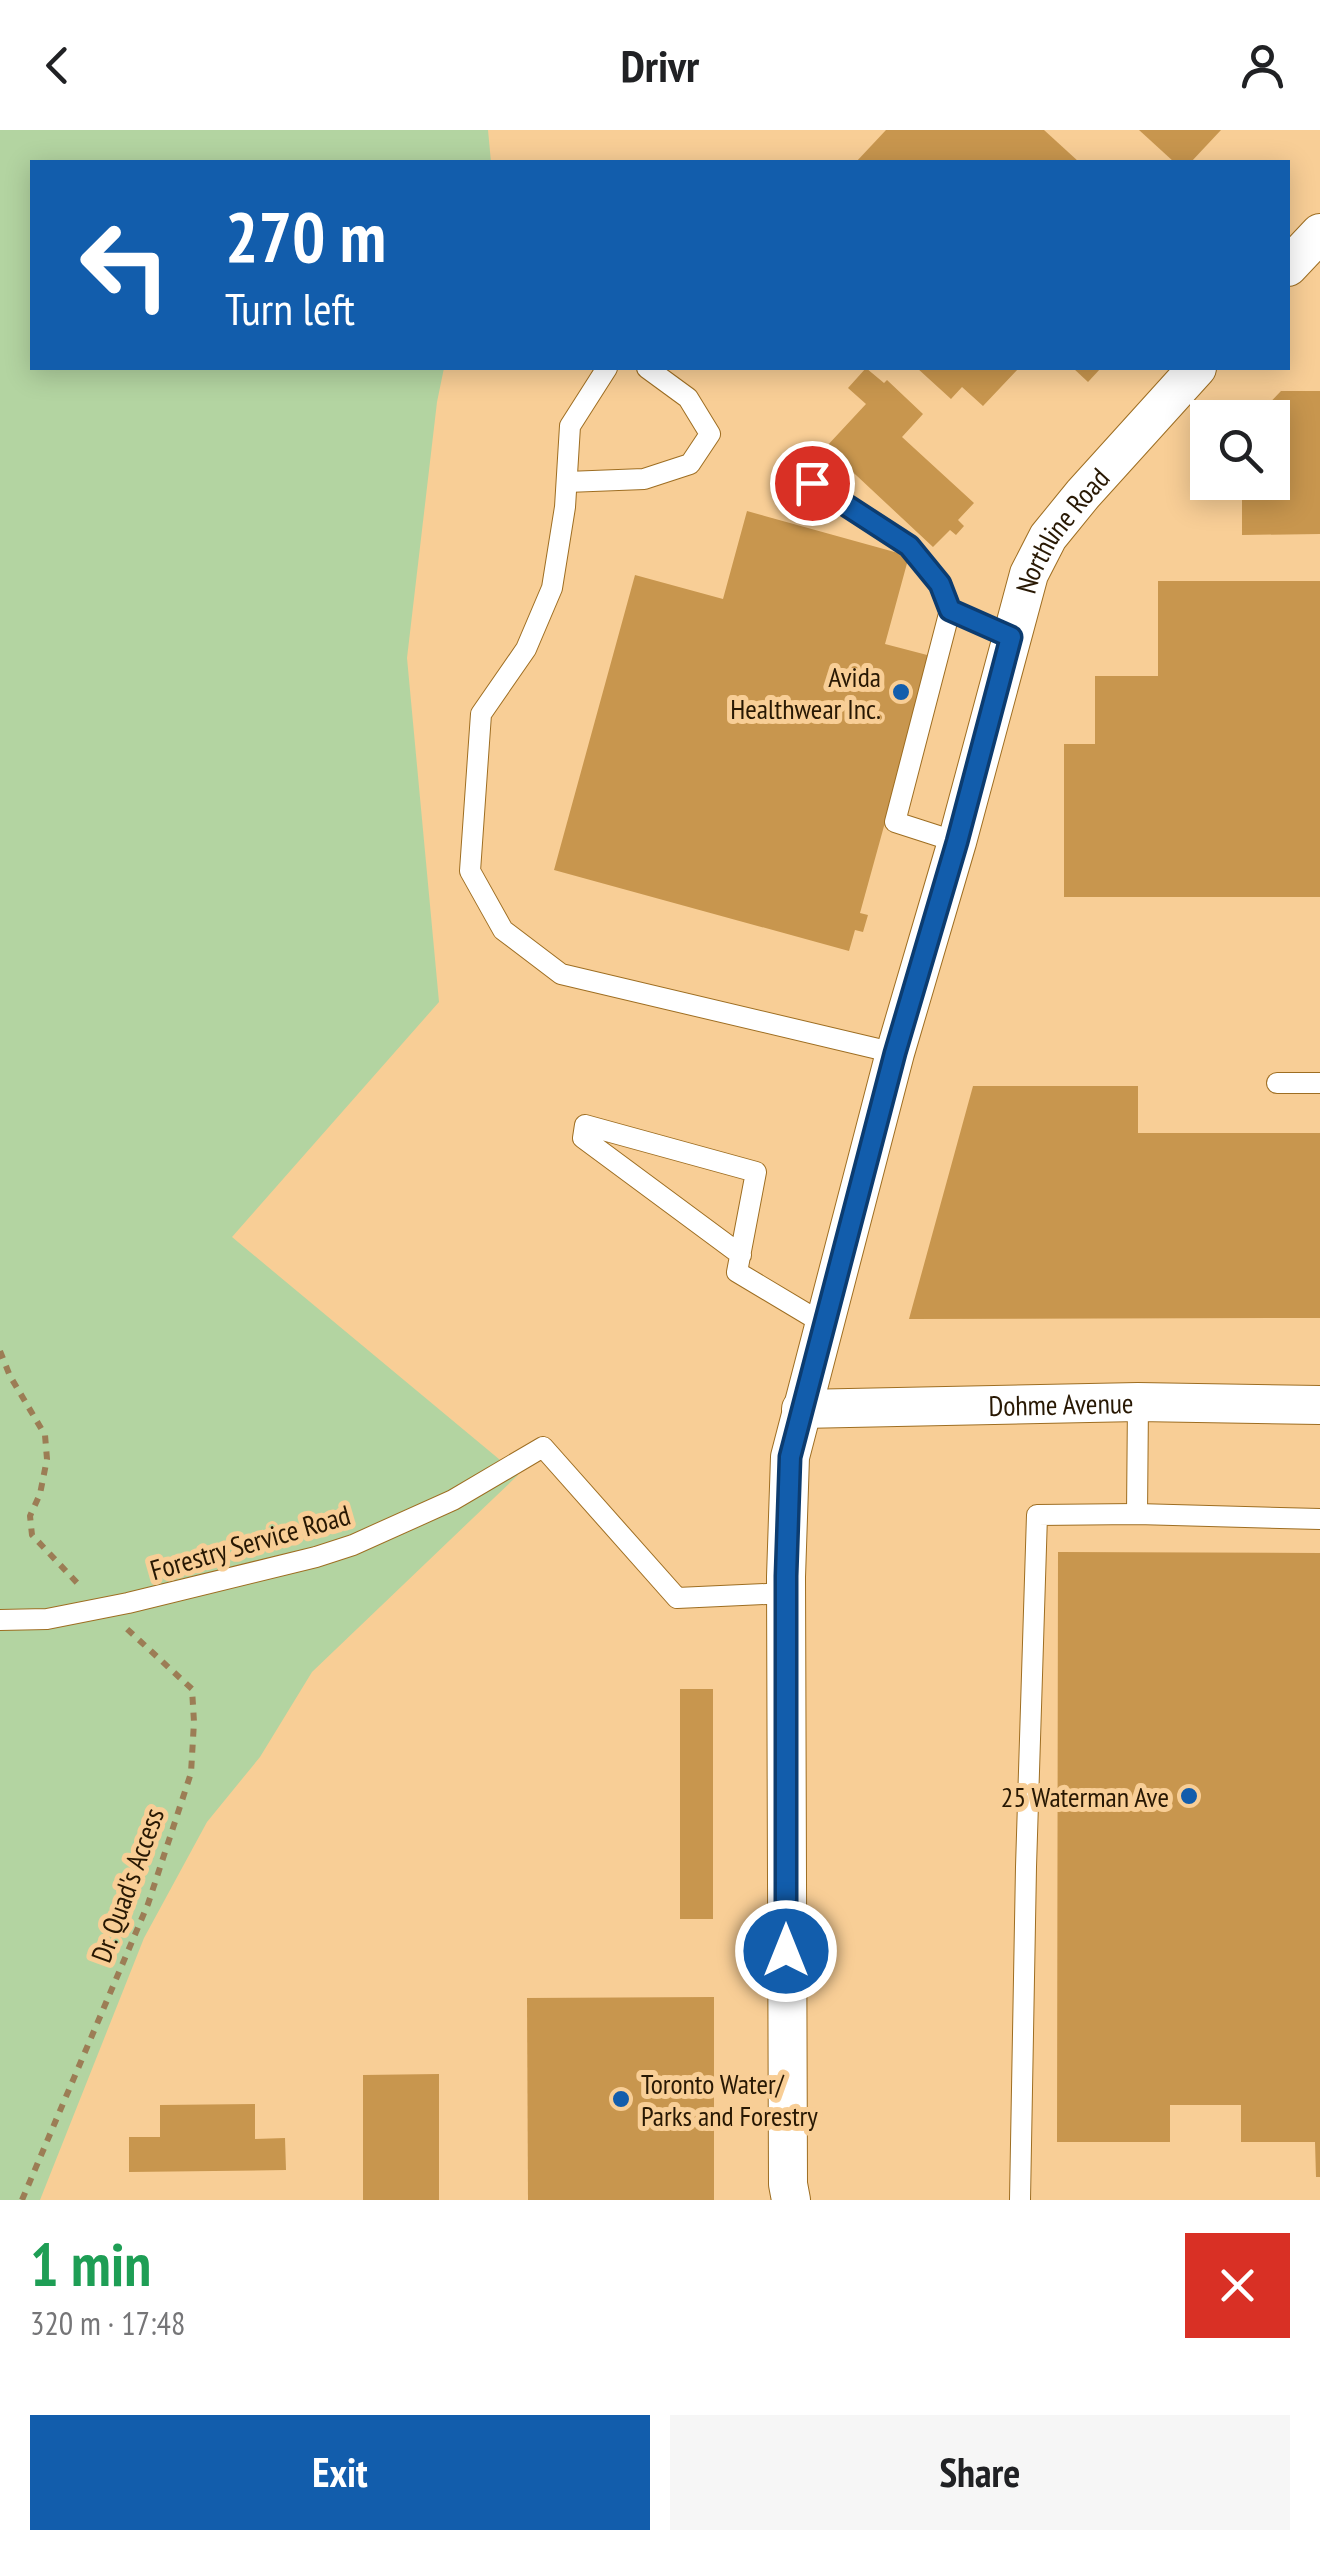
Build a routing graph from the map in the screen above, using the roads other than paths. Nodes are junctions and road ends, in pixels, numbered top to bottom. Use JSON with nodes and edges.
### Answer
{"nodes":[{"id":1,"x":1320,"y":233,"type":"edge"},
{"id":2,"x":1290,"y":265,"type":"edge"},
{"id":3,"x":606,"y":370,"type":"edge"},
{"id":4,"x":650,"y":370,"type":"edge"},
{"id":5,"x":1196,"y":370,"type":"edge"},
{"id":6,"x":567,"y":482,"type":"junction"},
{"id":7,"x":812,"y":483,"type":"dead end"},
{"id":8,"x":950,"y":610,"type":"junction"},
{"id":9,"x":1011,"y":637,"type":"junction"},
{"id":10,"x":957,"y":842,"type":"junction"},
{"id":11,"x":895,"y":1053,"type":"junction"},
{"id":12,"x":1277,"y":1083,"type":"dead end"},
{"id":13,"x":1320,"y":1083,"type":"edge"},
{"id":14,"x":740,"y":1255,"type":"junction"},
{"id":15,"x":824,"y":1324,"type":"junction"},
{"id":16,"x":1138,"y":1402,"type":"junction"},
{"id":17,"x":1320,"y":1405,"type":"edge"},
{"id":18,"x":801,"y":1409,"type":"junction"},
{"id":19,"x":1138,"y":1514,"type":"junction"},
{"id":20,"x":1320,"y":1519,"type":"edge"},
{"id":21,"x":787,"y":1593,"type":"junction"},
{"id":22,"x":0,"y":1620,"type":"edge"},
{"id":23,"x":791,"y":2200,"type":"edge"},
{"id":24,"x":1020,"y":2200,"type":"edge"}],
"edges":[{"from":1,"to":2,"type":"street"},
{"from":3,"to":6,"type":"lane"},
{"from":4,"to":6,"type":"lane"},
{"from":5,"to":9,"type":"street","name":"Northline Road"},
{"from":6,"to":11,"type":"lane"},
{"from":7,"to":8,"type":"lane"},
{"from":8,"to":9,"type":"lane"},
{"from":8,"to":10,"type":"lane"},
{"from":9,"to":10,"type":"street","name":"Northline Road"},
{"from":10,"to":11,"type":"street","name":"Northline Road"},
{"from":11,"to":15,"type":"street","name":"Northline Road"},
{"from":12,"to":13,"type":"lane"},
{"from":14,"to":14,"type":"lane"},
{"from":14,"to":15,"type":"lane"},
{"from":15,"to":18,"type":"street","name":"Northline Road"},
{"from":16,"to":17,"type":"street","name":"Dohme Avenue"},
{"from":16,"to":18,"type":"street","name":"Dohme Avenue"},
{"from":16,"to":19,"type":"lane"},
{"from":18,"to":21,"type":"street","name":"Northline Road"},
{"from":19,"to":20,"type":"lane"},
{"from":19,"to":24,"type":"lane"},
{"from":21,"to":22,"type":"lane","name":"Forestry Service Road"},
{"from":21,"to":23,"type":"street","name":"Northline Road"}]}
